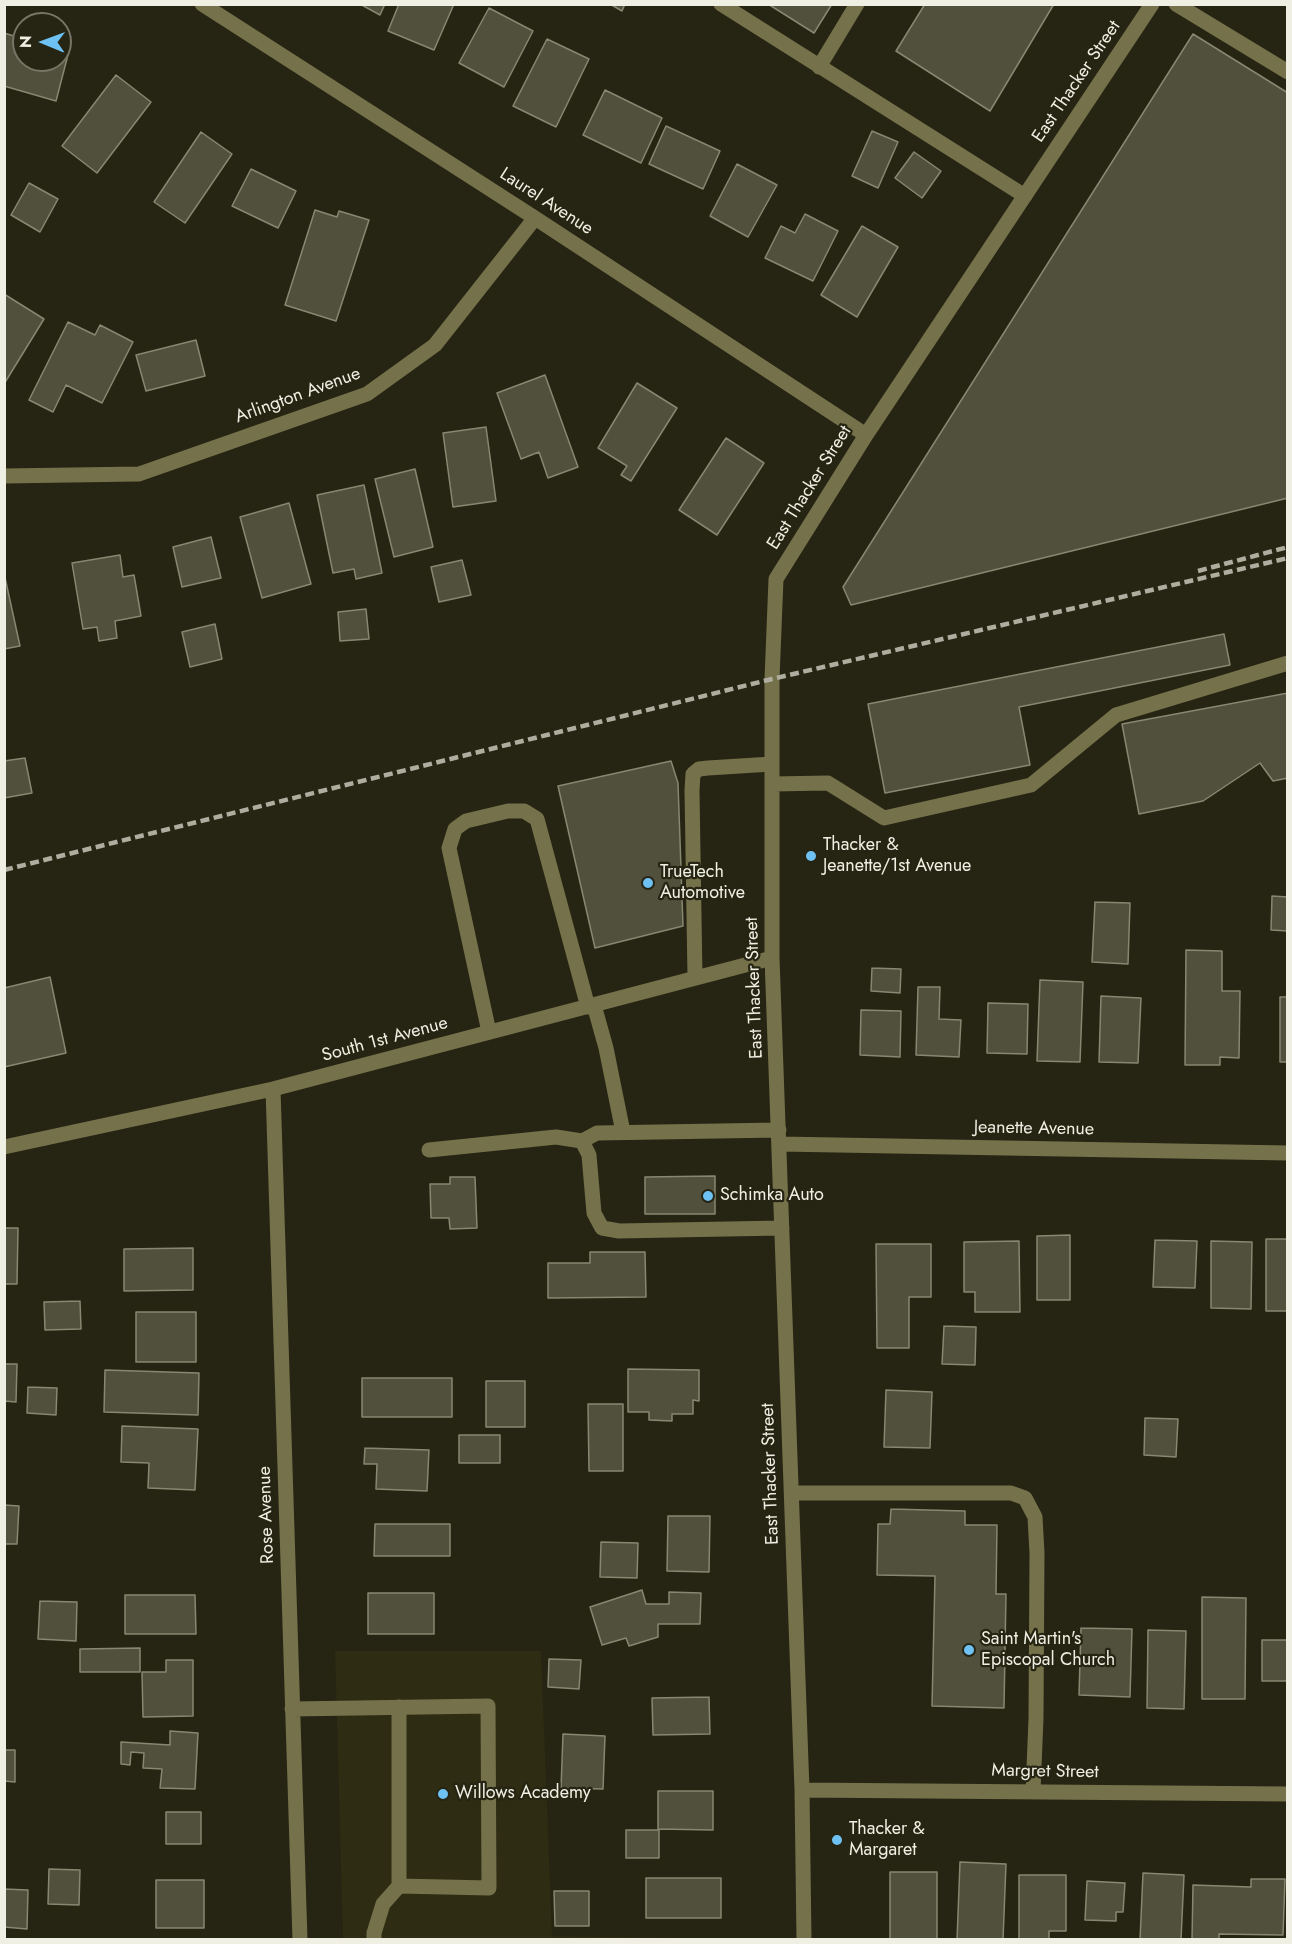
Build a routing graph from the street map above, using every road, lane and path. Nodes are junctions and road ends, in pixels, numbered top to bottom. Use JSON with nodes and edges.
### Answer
{"nodes":[{"id":1,"x":202,"y":4,"type":"edge"},
{"id":2,"x":857,"y":4,"type":"edge"},
{"id":3,"x":1152,"y":4,"type":"edge"},
{"id":4,"x":1176,"y":4,"type":"edge"},
{"id":5,"x":728,"y":6,"type":"edge"},
{"id":6,"x":819,"y":67,"type":"junction"},
{"id":7,"x":1287,"y":72,"type":"edge"},
{"id":8,"x":1025,"y":196,"type":"junction"},
{"id":9,"x":536,"y":218,"type":"junction"},
{"id":10,"x":866,"y":435,"type":"junction"},
{"id":11,"x":4,"y":476,"type":"edge"},
{"id":12,"x":1287,"y":663,"type":"edge"},
{"id":13,"x":772,"y":764,"type":"junction"},
{"id":14,"x":772,"y":784,"type":"junction"},
{"id":15,"x":772,"y":958,"type":"junction"},
{"id":16,"x":695,"y":978,"type":"junction"},
{"id":17,"x":591,"y":1006,"type":"junction"},
{"id":18,"x":489,"y":1032,"type":"junction"},
{"id":19,"x":273,"y":1089,"type":"junction"},
{"id":20,"x":623,"y":1132,"type":"junction"},
{"id":21,"x":780,"y":1137,"type":"junction"},
{"id":22,"x":582,"y":1141,"type":"junction"},
{"id":23,"x":4,"y":1148,"type":"edge"},
{"id":24,"x":429,"y":1150,"type":"dead end"},
{"id":25,"x":1287,"y":1153,"type":"edge"},
{"id":26,"x":782,"y":1228,"type":"junction"},
{"id":27,"x":792,"y":1492,"type":"junction"},
{"id":28,"x":399,"y":1707,"type":"junction"},
{"id":29,"x":292,"y":1710,"type":"junction"},
{"id":30,"x":802,"y":1790,"type":"junction"},
{"id":31,"x":1033,"y":1792,"type":"junction"},
{"id":32,"x":1287,"y":1794,"type":"edge"},
{"id":33,"x":399,"y":1886,"type":"junction"},
{"id":34,"x":300,"y":1940,"type":"edge"},
{"id":35,"x":374,"y":1940,"type":"edge"},
{"id":36,"x":804,"y":1940,"type":"edge"}],
"edges":[{"from":1,"to":9,"type":"street","name":"Laurel Avenue"},
{"from":2,"to":6,"type":"street"},
{"from":3,"to":8,"type":"street","name":"East Thacker Street"},
{"from":4,"to":7,"type":"street"},
{"from":5,"to":6,"type":"street"},
{"from":6,"to":8,"type":"street"},
{"from":8,"to":10,"type":"street","name":"East Thacker Street"},
{"from":9,"to":10,"type":"street","name":"Laurel Avenue"},
{"from":9,"to":11,"type":"street","name":"Arlington Avenue"},
{"from":10,"to":13,"type":"street","name":"East Thacker Street"},
{"from":12,"to":14,"type":"street"},
{"from":13,"to":14,"type":"street","name":"East Thacker Street"},
{"from":13,"to":16,"type":"street"},
{"from":14,"to":15,"type":"street","name":"East Thacker Street"},
{"from":15,"to":16,"type":"street","name":"South 1st Avenue"},
{"from":15,"to":21,"type":"street","name":"East Thacker Street"},
{"from":16,"to":17,"type":"street","name":"South 1st Avenue"},
{"from":17,"to":18,"type":"street","name":"South 1st Avenue"},
{"from":17,"to":18,"type":"street"},
{"from":17,"to":20,"type":"street"},
{"from":18,"to":19,"type":"street","name":"South 1st Avenue"},
{"from":19,"to":23,"type":"street","name":"South 1st Avenue"},
{"from":19,"to":29,"type":"street","name":"Rose Avenue"},
{"from":20,"to":21,"type":"street","name":"Jeanette Avenue"},
{"from":20,"to":22,"type":"street","name":"Jeanette Avenue"},
{"from":21,"to":25,"type":"street","name":"Jeanette Avenue"},
{"from":21,"to":26,"type":"street","name":"East Thacker Street"},
{"from":22,"to":24,"type":"street"},
{"from":22,"to":26,"type":"street"},
{"from":26,"to":27,"type":"street","name":"East Thacker Street"},
{"from":27,"to":30,"type":"street","name":"East Thacker Street"},
{"from":27,"to":31,"type":"street"},
{"from":28,"to":29,"type":"street"},
{"from":28,"to":33,"type":"street"},
{"from":28,"to":33,"type":"street"},
{"from":29,"to":34,"type":"street","name":"Rose Avenue"},
{"from":30,"to":31,"type":"street","name":"Margret Street"},
{"from":30,"to":36,"type":"street","name":"East Thacker Street"},
{"from":31,"to":32,"type":"street","name":"Margret Street"},
{"from":33,"to":35,"type":"street"}]}
